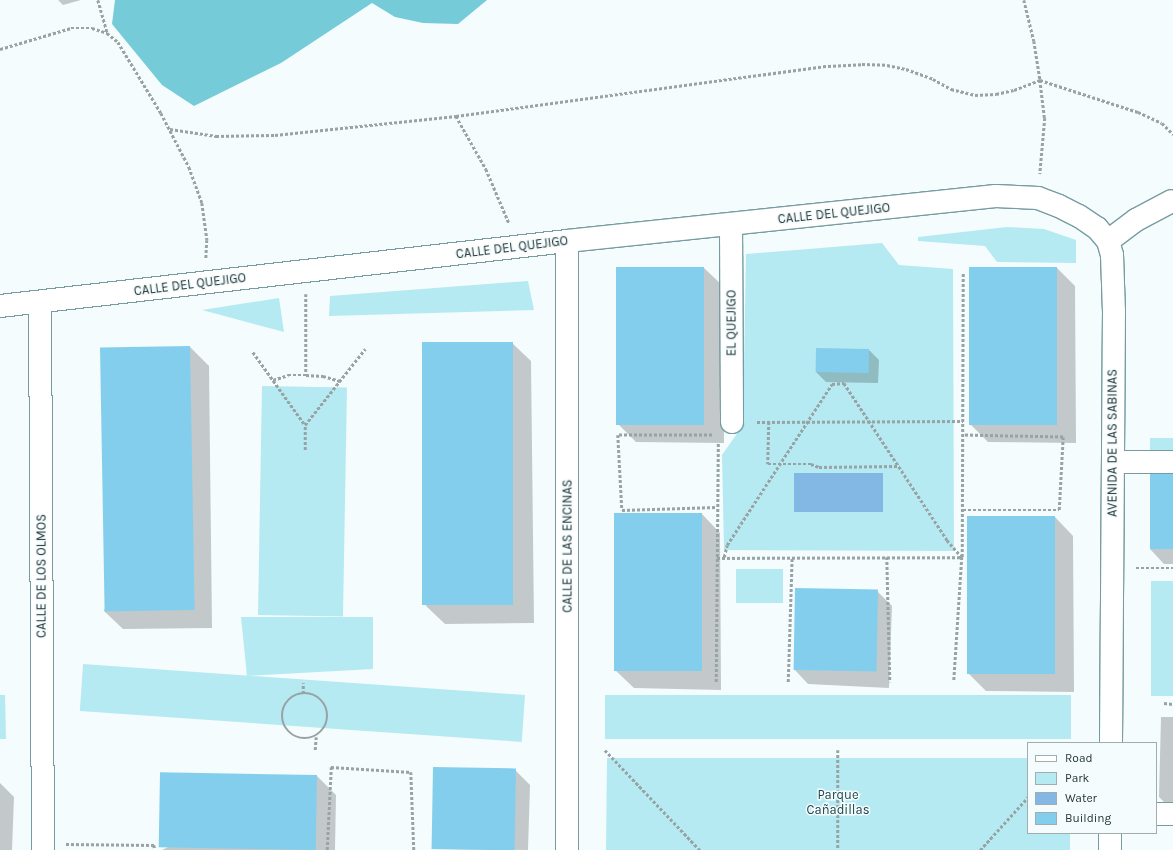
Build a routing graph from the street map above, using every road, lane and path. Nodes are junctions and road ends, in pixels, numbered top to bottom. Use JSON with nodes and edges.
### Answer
{"nodes":[{"id":1,"x":98,"y":0,"type":"edge"},
{"id":2,"x":1024,"y":0,"type":"edge"},
{"id":3,"x":1027,"y":0,"type":"edge"},
{"id":4,"x":1025,"y":5,"type":"junction"},
{"id":5,"x":107,"y":33,"type":"junction"},
{"id":6,"x":0,"y":49,"type":"edge"},
{"id":7,"x":1040,"y":80,"type":"junction"},
{"id":8,"x":456,"y":116,"type":"junction"},
{"id":9,"x":170,"y":129,"type":"junction"},
{"id":10,"x":1173,"y":134,"type":"edge"},
{"id":11,"x":1031,"y":197,"type":"junction"},
{"id":12,"x":1170,"y":202,"type":"dead end"},
{"id":13,"x":731,"y":225,"type":"junction"},
{"id":14,"x":567,"y":241,"type":"junction"},
{"id":15,"x":1108,"y":242,"type":"junction"},
{"id":16,"x":523,"y":246,"type":"junction"},
{"id":17,"x":306,"y":271,"type":"junction"},
{"id":18,"x":963,"y":273,"type":"dead end"},
{"id":19,"x":205,"y":283,"type":"junction"},
{"id":20,"x":40,"y":302,"type":"junction"},
{"id":21,"x":0,"y":306,"type":"edge"},
{"id":22,"x":365,"y":349,"type":"dead end"},
{"id":23,"x":253,"y":352,"type":"dead end"},
{"id":24,"x":306,"y":376,"type":"junction"},
{"id":25,"x":273,"y":380,"type":"junction"},
{"id":26,"x":340,"y":381,"type":"junction"},
{"id":27,"x":963,"y":421,"type":"junction"},
{"id":28,"x":732,"y":422,"type":"joint"},
{"id":29,"x":769,"y":422,"type":"junction"},
{"id":30,"x":808,"y":422,"type":"junction"},
{"id":31,"x":869,"y":422,"type":"junction"},
{"id":32,"x":305,"y":425,"type":"junction"},
{"id":33,"x":963,"y":435,"type":"junction"},
{"id":34,"x":305,"y":450,"type":"dead end"},
{"id":35,"x":1113,"y":462,"type":"junction"},
{"id":36,"x":1173,"y":462,"type":"edge"},
{"id":37,"x":780,"y":464,"type":"junction"},
{"id":38,"x":899,"y":466,"type":"junction"},
{"id":39,"x":717,"y":507,"type":"junction"},
{"id":40,"x":963,"y":510,"type":"junction"},
{"id":41,"x":724,"y":557,"type":"junction"},
{"id":42,"x":792,"y":557,"type":"junction"},
{"id":43,"x":887,"y":557,"type":"junction"},
{"id":44,"x":962,"y":557,"type":"junction"},
{"id":45,"x":717,"y":558,"type":"junction"},
{"id":46,"x":1112,"y":568,"type":"junction"},
{"id":47,"x":1173,"y":568,"type":"edge"},
{"id":48,"x":716,"y":682,"type":"dead end"},
{"id":49,"x":788,"y":682,"type":"dead end"},
{"id":50,"x":890,"y":682,"type":"dead end"},
{"id":51,"x":954,"y":682,"type":"dead end"},
{"id":52,"x":303,"y":683,"type":"dead end"},
{"id":53,"x":303,"y":694,"type":"junction"},
{"id":54,"x":1164,"y":704,"type":"dead end"},
{"id":55,"x":1173,"y":704,"type":"edge"},
{"id":56,"x":316,"y":736,"type":"junction"},
{"id":57,"x":1111,"y":742,"type":"edge"},
{"id":58,"x":315,"y":750,"type":"dead end"},
{"id":59,"x":605,"y":750,"type":"dead end"},
{"id":60,"x":838,"y":750,"type":"dead end"},
{"id":61,"x":1027,"y":798,"type":"edge"},
{"id":62,"x":1157,"y":814,"type":"edge"},
{"id":63,"x":1173,"y":814,"type":"edge"},
{"id":64,"x":1110,"y":834,"type":"edge"},
{"id":65,"x":43,"y":847,"type":"edge"},
{"id":66,"x":155,"y":850,"type":"edge"},
{"id":67,"x":326,"y":850,"type":"edge"},
{"id":68,"x":414,"y":850,"type":"edge"},
{"id":69,"x":567,"y":850,"type":"edge"},
{"id":70,"x":700,"y":850,"type":"edge"},
{"id":71,"x":838,"y":850,"type":"edge"},
{"id":72,"x":980,"y":850,"type":"edge"},
{"id":73,"x":1110,"y":850,"type":"edge"}],
"edges":[{"from":1,"to":5,"type":"path"},
{"from":2,"to":4,"type":"path"},
{"from":3,"to":4,"type":"path"},
{"from":4,"to":7,"type":"path"},
{"from":5,"to":6,"type":"path"},
{"from":5,"to":9,"type":"path"},
{"from":7,"to":8,"type":"path"},
{"from":7,"to":10,"type":"path"},
{"from":7,"to":11,"type":"path"},
{"from":8,"to":9,"type":"path"},
{"from":8,"to":16,"type":"path"},
{"from":9,"to":19,"type":"path"},
{"from":11,"to":13,"type":"street","name":"CALLE DEL QUEJIGO"},
{"from":11,"to":15,"type":"street","name":"AVENIDA DE LAS SABINAS"},
{"from":12,"to":15,"type":"street"},
{"from":13,"to":14,"type":"street","name":"CALLE DEL QUEJIGO"},
{"from":13,"to":28,"type":"street","name":"EL QUEJIGO"},
{"from":14,"to":16,"type":"street","name":"CALLE DEL QUEJIGO"},
{"from":14,"to":69,"type":"street","name":"CALLE DE LAS ENCINAS"},
{"from":15,"to":35,"type":"street","name":"AVENIDA DE LAS SABINAS"},
{"from":16,"to":17,"type":"street","name":"CALLE DEL QUEJIGO"},
{"from":17,"to":19,"type":"street","name":"CALLE DEL QUEJIGO"},
{"from":17,"to":24,"type":"path"},
{"from":18,"to":27,"type":"path"},
{"from":19,"to":20,"type":"street","name":"CALLE DEL QUEJIGO"},
{"from":20,"to":21,"type":"street","name":"CALLE DEL QUEJIGO"},
{"from":20,"to":65,"type":"street","name":"CALLE DE LOS OLMOS"},
{"from":22,"to":26,"type":"path"},
{"from":23,"to":25,"type":"path"},
{"from":24,"to":25,"type":"path"},
{"from":24,"to":26,"type":"path"},
{"from":25,"to":32,"type":"path"},
{"from":26,"to":32,"type":"path"},
{"from":27,"to":31,"type":"path"},
{"from":27,"to":33,"type":"path"},
{"from":28,"to":29,"type":"path"},
{"from":29,"to":30,"type":"path"},
{"from":29,"to":37,"type":"path"},
{"from":30,"to":31,"type":"path"},
{"from":30,"to":31,"type":"path"},
{"from":30,"to":37,"type":"path"},
{"from":31,"to":38,"type":"path"},
{"from":32,"to":34,"type":"path"},
{"from":33,"to":40,"type":"path"},
{"from":33,"to":40,"type":"path"},
{"from":35,"to":36,"type":"street"},
{"from":35,"to":46,"type":"street","name":"AVENIDA DE LAS SABINAS"},
{"from":37,"to":38,"type":"path"},
{"from":37,"to":41,"type":"path"},
{"from":38,"to":44,"type":"path"},
{"from":39,"to":39,"type":"path"},
{"from":39,"to":45,"type":"path"},
{"from":40,"to":44,"type":"path"},
{"from":41,"to":42,"type":"path"},
{"from":41,"to":45,"type":"path"},
{"from":42,"to":43,"type":"path"},
{"from":42,"to":49,"type":"path"},
{"from":43,"to":44,"type":"path"},
{"from":43,"to":50,"type":"path"},
{"from":44,"to":51,"type":"path"},
{"from":45,"to":48,"type":"path"},
{"from":46,"to":47,"type":"path"},
{"from":46,"to":57,"type":"street","name":"AVENIDA DE LAS SABINAS"},
{"from":52,"to":53,"type":"path"},
{"from":53,"to":56,"type":"path"},
{"from":53,"to":56,"type":"path"},
{"from":54,"to":55,"type":"path"},
{"from":56,"to":58,"type":"path"},
{"from":59,"to":70,"type":"path"},
{"from":60,"to":71,"type":"path"},
{"from":61,"to":72,"type":"path"},
{"from":62,"to":63,"type":"street"},
{"from":64,"to":73,"type":"street"},
{"from":65,"to":66,"type":"path"},
{"from":67,"to":68,"type":"path"}]}
